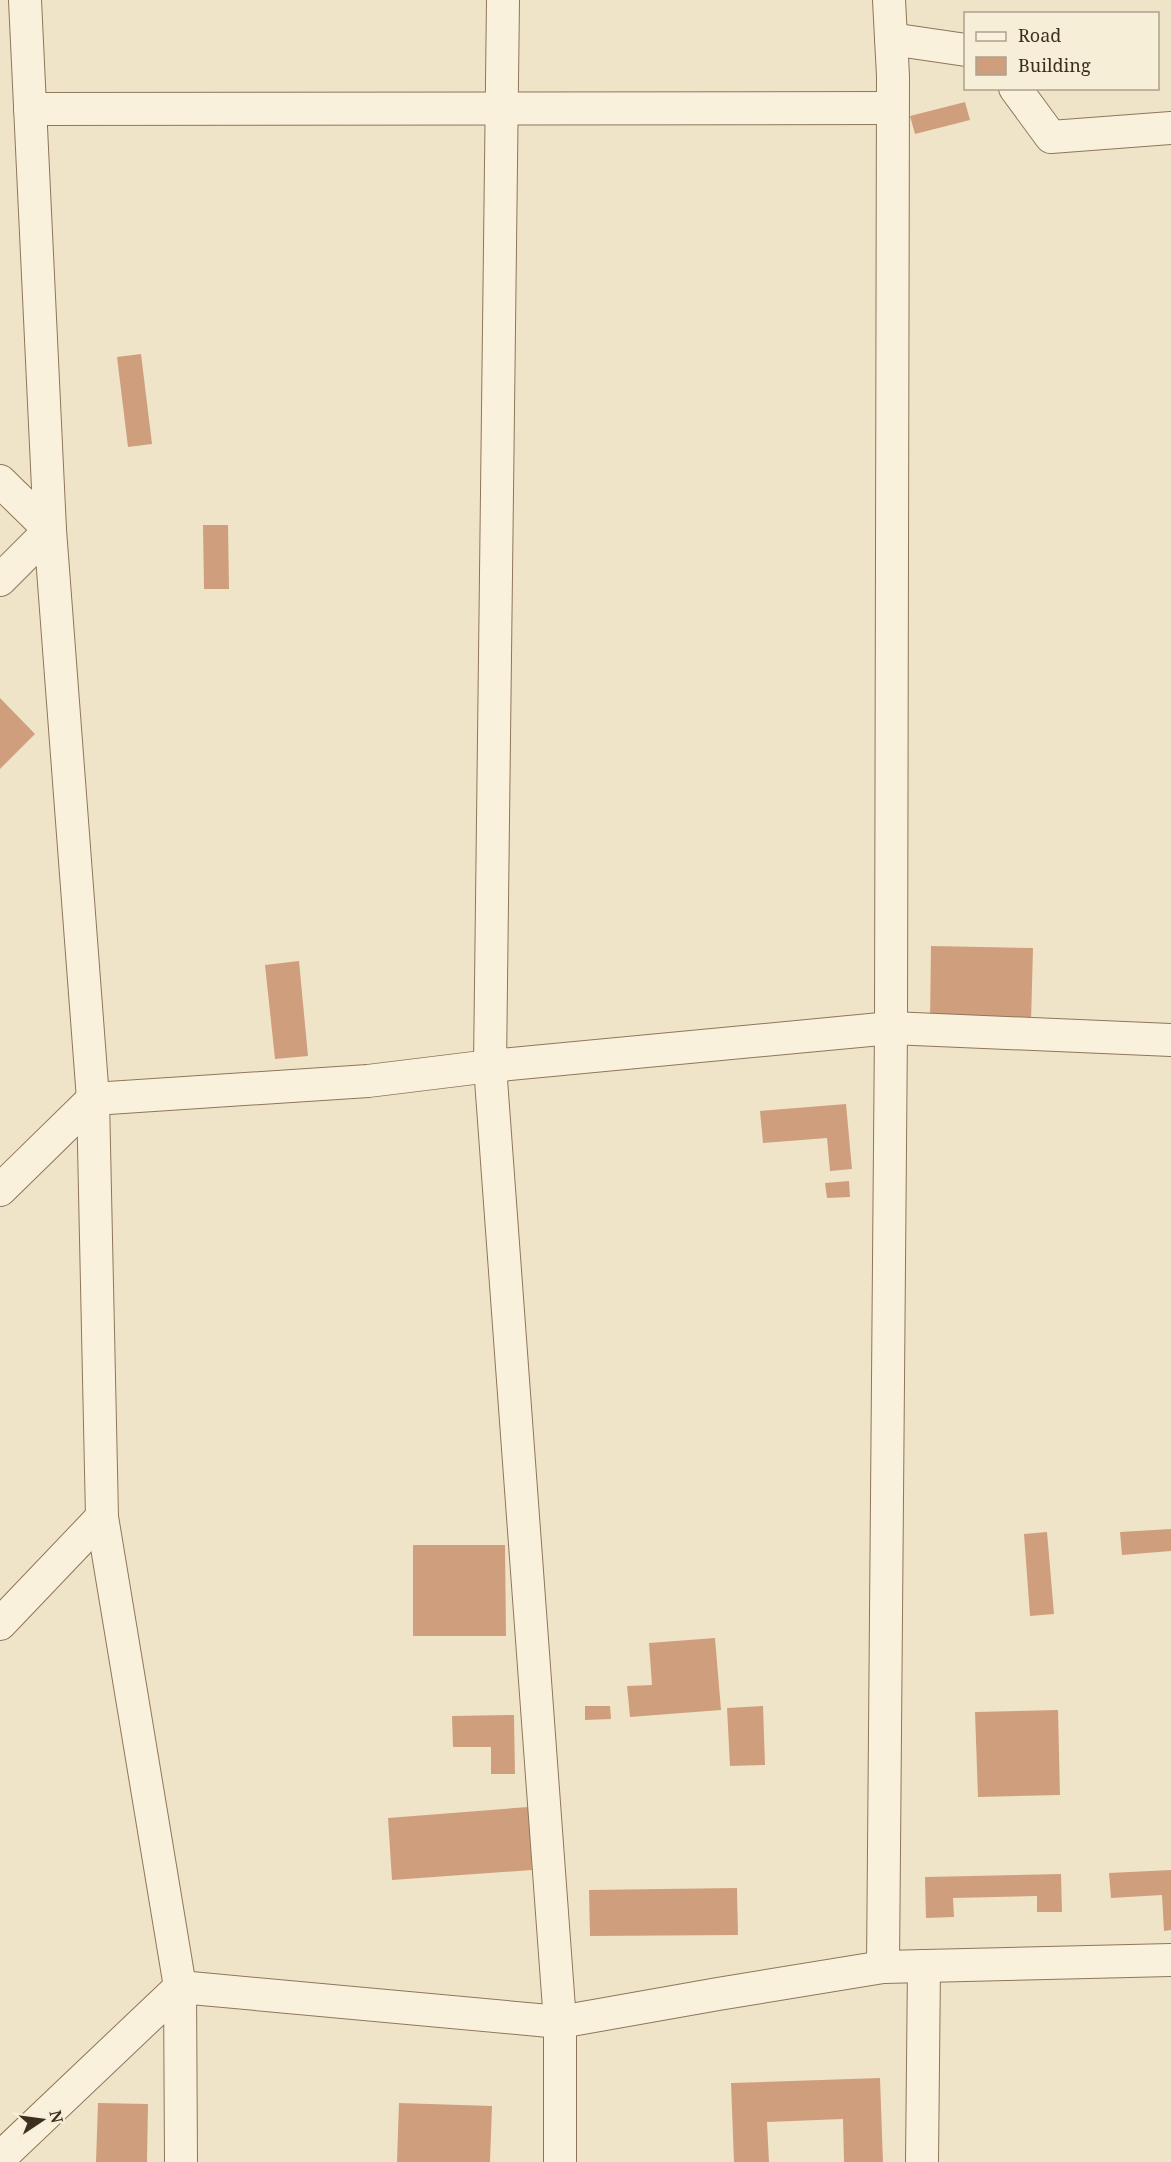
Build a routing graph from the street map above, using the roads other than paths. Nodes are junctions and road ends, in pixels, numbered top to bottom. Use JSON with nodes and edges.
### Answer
{"nodes":[{"id":1,"x":26,"y":0,"type":"edge"},
{"id":2,"x":503,"y":0,"type":"edge"},
{"id":3,"x":889,"y":0,"type":"edge"},
{"id":4,"x":891,"y":39,"type":"junction"},
{"id":5,"x":964,"y":50,"type":"edge"},
{"id":6,"x":1016,"y":90,"type":"edge"},
{"id":7,"x":892,"y":108,"type":"junction"},
{"id":8,"x":502,"y":109,"type":"junction"},
{"id":9,"x":30,"y":110,"type":"junction"},
{"id":10,"x":1171,"y":128,"type":"edge"},
{"id":11,"x":0,"y":482,"type":"edge"},
{"id":12,"x":50,"y":530,"type":"junction"},
{"id":13,"x":0,"y":580,"type":"edge"},
{"id":14,"x":891,"y":1028,"type":"junction"},
{"id":15,"x":1171,"y":1040,"type":"edge"},
{"id":16,"x":490,"y":1066,"type":"junction"},
{"id":17,"x":93,"y":1099,"type":"junction"},
{"id":18,"x":0,"y":1190,"type":"edge"},
{"id":19,"x":102,"y":1517,"type":"junction"},
{"id":20,"x":0,"y":1624,"type":"edge"},
{"id":21,"x":1171,"y":1960,"type":"edge"},
{"id":22,"x":924,"y":1966,"type":"junction"},
{"id":23,"x":883,"y":1967,"type":"junction"},
{"id":24,"x":180,"y":1987,"type":"junction"},
{"id":25,"x":560,"y":2022,"type":"junction"},
{"id":26,"x":0,"y":2158,"type":"edge"},
{"id":27,"x":181,"y":2162,"type":"edge"},
{"id":28,"x":560,"y":2162,"type":"edge"},
{"id":29,"x":922,"y":2162,"type":"edge"}],
"edges":[{"from":1,"to":9,"type":"street"},
{"from":2,"to":8,"type":"street"},
{"from":3,"to":4,"type":"street"},
{"from":4,"to":5,"type":"street"},
{"from":4,"to":7,"type":"street"},
{"from":6,"to":10,"type":"street"},
{"from":7,"to":8,"type":"street"},
{"from":7,"to":14,"type":"street"},
{"from":8,"to":9,"type":"street"},
{"from":8,"to":16,"type":"street"},
{"from":9,"to":12,"type":"street"},
{"from":11,"to":12,"type":"street"},
{"from":12,"to":13,"type":"street"},
{"from":12,"to":17,"type":"street"},
{"from":14,"to":15,"type":"street"},
{"from":14,"to":16,"type":"street"},
{"from":14,"to":23,"type":"street"},
{"from":16,"to":17,"type":"street"},
{"from":16,"to":25,"type":"street"},
{"from":17,"to":18,"type":"street"},
{"from":17,"to":19,"type":"street"},
{"from":19,"to":20,"type":"street"},
{"from":19,"to":24,"type":"street"},
{"from":21,"to":22,"type":"street"},
{"from":22,"to":23,"type":"street"},
{"from":22,"to":29,"type":"street"},
{"from":23,"to":25,"type":"street"},
{"from":24,"to":25,"type":"street"},
{"from":24,"to":26,"type":"street"},
{"from":24,"to":27,"type":"street"},
{"from":25,"to":28,"type":"street"}]}
